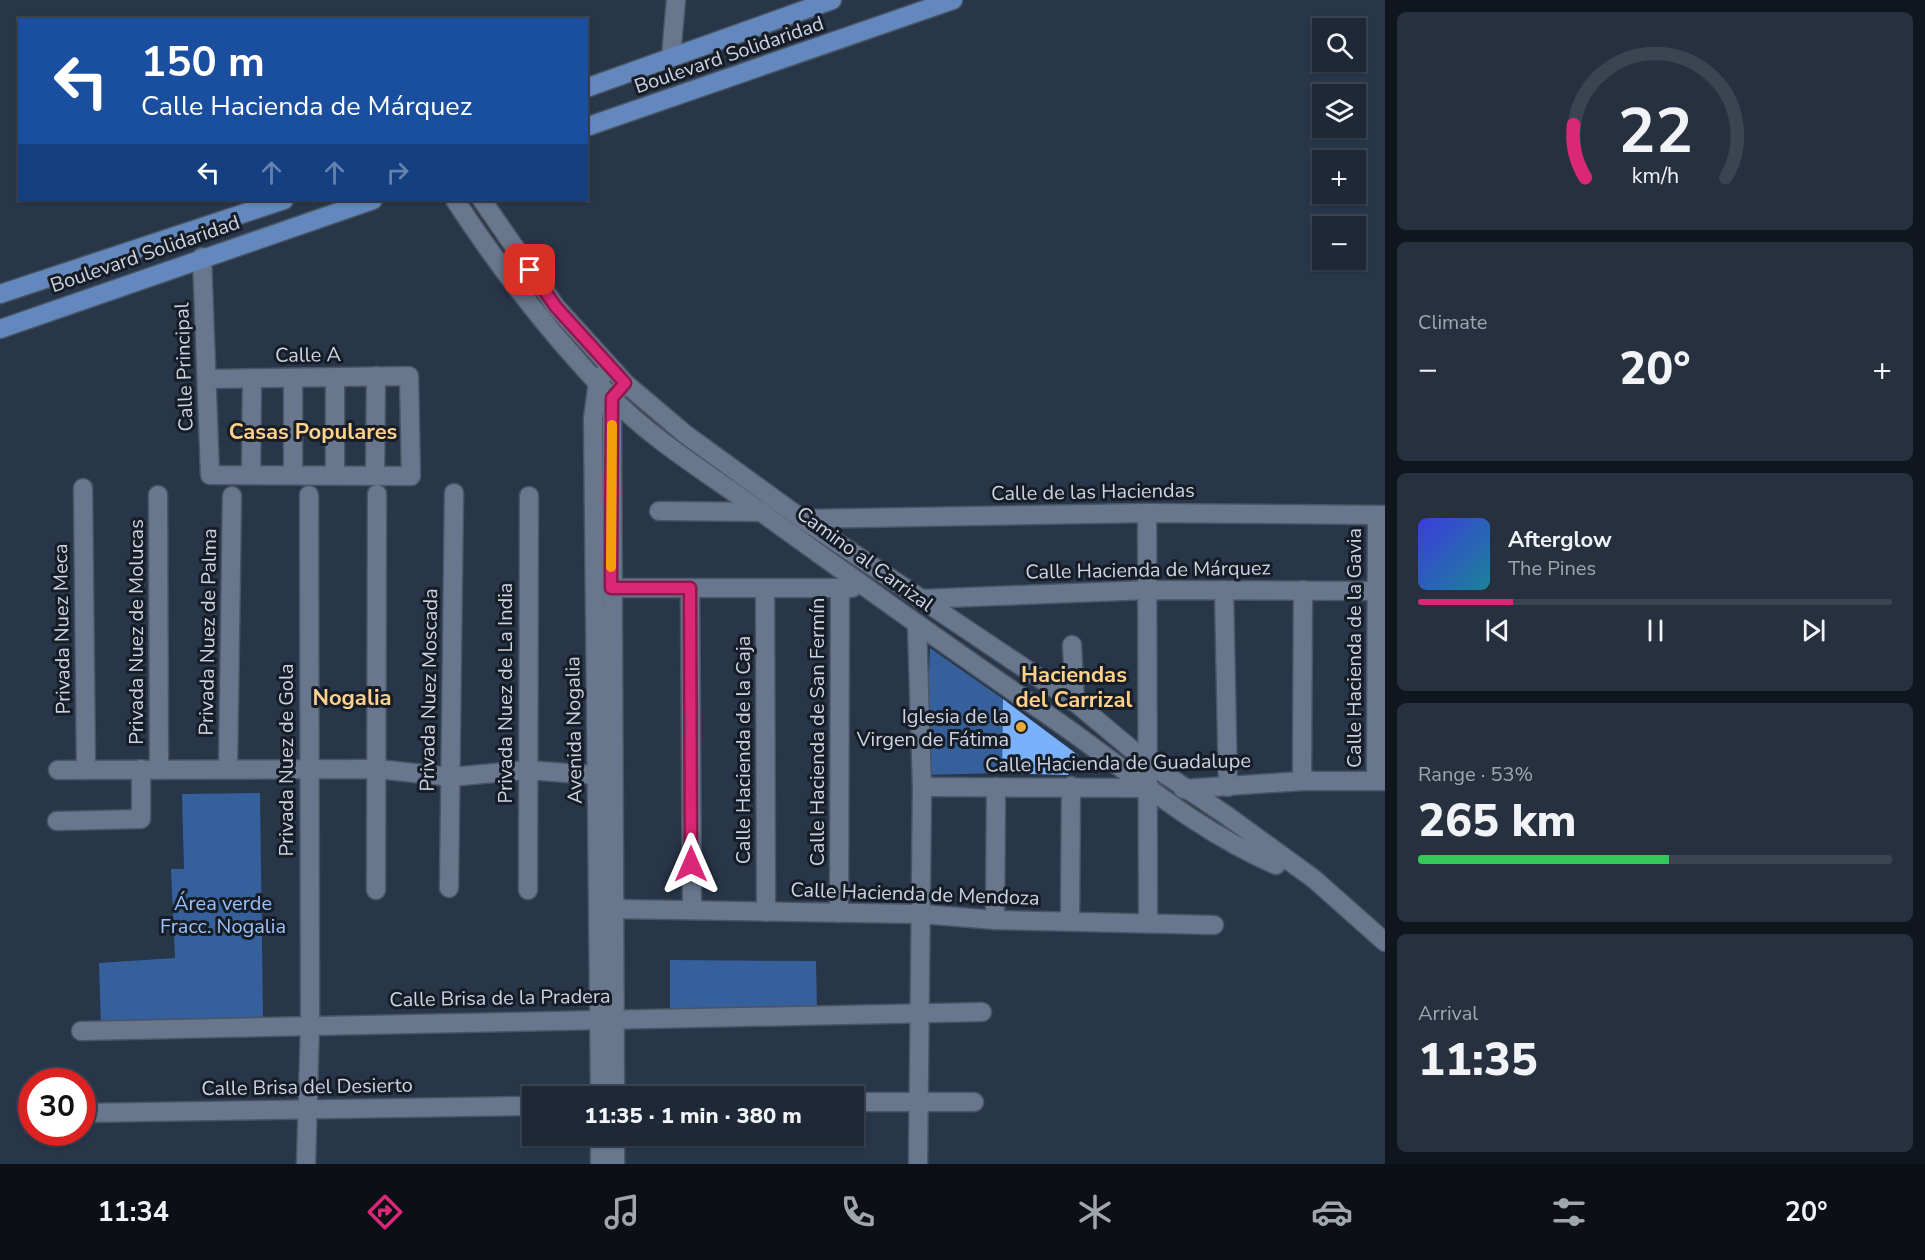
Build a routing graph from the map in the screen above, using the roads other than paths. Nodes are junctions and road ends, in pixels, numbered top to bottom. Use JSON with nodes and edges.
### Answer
{"nodes":[{"id":1,"x":676,"y":0,"type":"edge"},
{"id":2,"x":832,"y":0,"type":"edge"},
{"id":3,"x":953,"y":0,"type":"edge"},
{"id":4,"x":671,"y":56,"type":"junction"},
{"id":5,"x":588,"y":87,"type":"edge"},
{"id":6,"x":588,"y":126,"type":"edge"},
{"id":7,"x":281,"y":201,"type":"edge"},
{"id":8,"x":370,"y":201,"type":"edge"},
{"id":9,"x":456,"y":201,"type":"edge"},
{"id":10,"x":483,"y":201,"type":"edge"},
{"id":11,"x":202,"y":257,"type":"junction"},
{"id":12,"x":0,"y":294,"type":"edge"},
{"id":13,"x":0,"y":329,"type":"edge"},
{"id":14,"x":610,"y":367,"type":"junction"},
{"id":15,"x":376,"y":376,"type":"junction"},
{"id":16,"x":335,"y":377,"type":"junction"},
{"id":17,"x":252,"y":378,"type":"junction"},
{"id":18,"x":293,"y":378,"type":"junction"},
{"id":19,"x":208,"y":379,"type":"junction"},
{"id":20,"x":598,"y":382,"type":"junction"},
{"id":21,"x":625,"y":383,"type":"junction"},
{"id":22,"x":612,"y":398,"type":"junction"},
{"id":23,"x":251,"y":474,"type":"junction"},
{"id":24,"x":293,"y":475,"type":"junction"},
{"id":25,"x":335,"y":475,"type":"junction"},
{"id":26,"x":376,"y":485,"type":"junction"},
{"id":27,"x":83,"y":488,"type":"dead end"},
{"id":28,"x":454,"y":493,"type":"dead end"},
{"id":29,"x":158,"y":495,"type":"dead end"},
{"id":30,"x":309,"y":495,"type":"dead end"},
{"id":31,"x":232,"y":496,"type":"dead end"},
{"id":32,"x":529,"y":496,"type":"dead end"},
{"id":33,"x":659,"y":511,"type":"dead end"},
{"id":34,"x":762,"y":512,"type":"junction"},
{"id":35,"x":1147,"y":513,"type":"junction"},
{"id":36,"x":1381,"y":515,"type":"edge"},
{"id":37,"x":802,"y":519,"type":"junction"},
{"id":38,"x":611,"y":588,"type":"junction"},
{"id":39,"x":690,"y":588,"type":"junction"},
{"id":40,"x":765,"y":588,"type":"junction"},
{"id":41,"x":840,"y":588,"type":"junction"},
{"id":42,"x":866,"y":588,"type":"junction"},
{"id":43,"x":1148,"y":590,"type":"junction"},
{"id":44,"x":1224,"y":590,"type":"junction"},
{"id":45,"x":1303,"y":590,"type":"junction"},
{"id":46,"x":1377,"y":591,"type":"junction"},
{"id":47,"x":920,"y":599,"type":"junction"},
{"id":48,"x":917,"y":625,"type":"junction"},
{"id":49,"x":960,"y":625,"type":"junction"},
{"id":50,"x":1072,"y":645,"type":"dead end"},
{"id":51,"x":948,"y":646,"type":"junction"},
{"id":52,"x":1075,"y":702,"type":"junction"},
{"id":53,"x":1148,"y":763,"type":"junction"},
{"id":54,"x":228,"y":768,"type":"junction"},
{"id":55,"x":150,"y":769,"type":"junction"},
{"id":56,"x":307,"y":769,"type":"junction"},
{"id":57,"x":378,"y":769,"type":"junction"},
{"id":58,"x":58,"y":770,"type":"dead end"},
{"id":59,"x":86,"y":770,"type":"junction"},
{"id":60,"x":527,"y":770,"type":"junction"},
{"id":61,"x":605,"y":776,"type":"junction"},
{"id":62,"x":451,"y":777,"type":"junction"},
{"id":63,"x":1302,"y":781,"type":"junction"},
{"id":64,"x":1381,"y":781,"type":"edge"},
{"id":65,"x":1071,"y":786,"type":"junction"},
{"id":66,"x":922,"y":787,"type":"junction"},
{"id":67,"x":996,"y":787,"type":"junction"},
{"id":68,"x":1228,"y":787,"type":"junction"},
{"id":69,"x":1146,"y":788,"type":"junction"},
{"id":70,"x":1185,"y":789,"type":"junction"},
{"id":71,"x":57,"y":821,"type":"dead end"},
{"id":72,"x":1314,"y":879,"type":"junction"},
{"id":73,"x":449,"y":888,"type":"dead end"},
{"id":74,"x":528,"y":890,"type":"dead end"},
{"id":75,"x":376,"y":891,"type":"dead end"},
{"id":76,"x":615,"y":909,"type":"junction"},
{"id":77,"x":692,"y":910,"type":"junction"},
{"id":78,"x":766,"y":912,"type":"junction"},
{"id":79,"x":839,"y":913,"type":"junction"},
{"id":80,"x":921,"y":914,"type":"junction"},
{"id":81,"x":994,"y":920,"type":"junction"},
{"id":82,"x":1070,"y":921,"type":"junction"},
{"id":83,"x":1148,"y":922,"type":"junction"},
{"id":84,"x":1214,"y":925,"type":"dead end"},
{"id":85,"x":1385,"y":942,"type":"edge"},
{"id":86,"x":982,"y":1012,"type":"dead end"},
{"id":87,"x":919,"y":1015,"type":"junction"},
{"id":88,"x":607,"y":1019,"type":"junction"},
{"id":89,"x":310,"y":1024,"type":"junction"},
{"id":90,"x":81,"y":1031,"type":"dead end"},
{"id":91,"x":601,"y":1086,"type":"edge"},
{"id":92,"x":614,"y":1086,"type":"edge"},
{"id":93,"x":864,"y":1102,"type":"edge"},
{"id":94,"x":919,"y":1102,"type":"junction"},
{"id":95,"x":974,"y":1102,"type":"dead end"},
{"id":96,"x":522,"y":1106,"type":"edge"},
{"id":97,"x":305,"y":1110,"type":"junction"},
{"id":98,"x":96,"y":1113,"type":"edge"},
{"id":99,"x":600,"y":1146,"type":"edge"},
{"id":100,"x":615,"y":1146,"type":"edge"},
{"id":101,"x":306,"y":1164,"type":"edge"},
{"id":102,"x":600,"y":1164,"type":"edge"},
{"id":103,"x":615,"y":1164,"type":"edge"},
{"id":104,"x":918,"y":1164,"type":"edge"}],
"edges":[{"from":1,"to":4,"type":"street"},
{"from":2,"to":4,"type":"highway","name":"Boulevard Solidaridad"},
{"from":3,"to":6,"type":"highway","name":"Boulevard Solidaridad"},
{"from":4,"to":5,"type":"highway","name":"Boulevard Solidaridad"},
{"from":7,"to":12,"type":"highway","name":"Boulevard Solidaridad"},
{"from":8,"to":11,"type":"highway","name":"Boulevard Solidaridad"},
{"from":9,"to":20,"type":"street","name":"Camino al Carrizal"},
{"from":10,"to":14,"type":"street","name":"Camino al Carrizal"},
{"from":11,"to":13,"type":"highway","name":"Boulevard Solidaridad"},
{"from":11,"to":19,"type":"street","name":"Calle Principal"},
{"from":14,"to":20,"type":"street"},
{"from":14,"to":21,"type":"street","name":"Camino al Carrizal"},
{"from":15,"to":16,"type":"street","name":"Calle A"},
{"from":15,"to":26,"type":"street"},
{"from":15,"to":26,"type":"street","name":"Calle A"},
{"from":16,"to":18,"type":"street","name":"Calle A"},
{"from":16,"to":25,"type":"street"},
{"from":17,"to":18,"type":"street","name":"Calle A"},
{"from":17,"to":19,"type":"street","name":"Calle A"},
{"from":17,"to":23,"type":"street"},
{"from":18,"to":24,"type":"street"},
{"from":19,"to":23,"type":"street","name":"Calle Principal"},
{"from":20,"to":22,"type":"street","name":"Camino al Carrizal"},
{"from":20,"to":61,"type":"street","name":"Avenida Nogalia"},
{"from":21,"to":22,"type":"street"},
{"from":21,"to":37,"type":"street","name":"Camino al Carrizal"},
{"from":22,"to":34,"type":"street","name":"Camino al Carrizal"},
{"from":22,"to":38,"type":"street","name":"Avenida Nogalia"},
{"from":23,"to":24,"type":"street"},
{"from":24,"to":25,"type":"street"},
{"from":25,"to":26,"type":"street"},
{"from":26,"to":57,"type":"street"},
{"from":27,"to":59,"type":"street","name":"Privada Nuez Meca"},
{"from":28,"to":62,"type":"street","name":"Privada Nuez Moscada"},
{"from":29,"to":55,"type":"street","name":"Privada Nuez de Molucas"},
{"from":30,"to":56,"type":"street","name":"Privada Nuez de Gola"},
{"from":31,"to":54,"type":"street","name":"Privada Nuez de Palma"},
{"from":32,"to":60,"type":"street","name":"Privada Nuez de La India"},
{"from":33,"to":34,"type":"street"},
{"from":34,"to":42,"type":"street","name":"Camino al Carrizal"},
{"from":35,"to":36,"type":"street","name":"Calle de las Haciendas"},
{"from":35,"to":37,"type":"street","name":"Calle de las Haciendas"},
{"from":35,"to":43,"type":"street"},
{"from":36,"to":46,"type":"street","name":"Calle Hacienda de la Gavia"},
{"from":37,"to":47,"type":"street","name":"Camino al Carrizal"},
{"from":38,"to":39,"type":"street"},
{"from":38,"to":61,"type":"street","name":"Avenida Nogalia"},
{"from":39,"to":40,"type":"street"},
{"from":39,"to":77,"type":"street"},
{"from":40,"to":41,"type":"street"},
{"from":40,"to":78,"type":"street","name":"Calle Hacienda de la Caja"},
{"from":41,"to":42,"type":"street"},
{"from":41,"to":79,"type":"street","name":"Calle Hacienda de San Fermín"},
{"from":42,"to":48,"type":"street","name":"Camino al Carrizal"},
{"from":43,"to":44,"type":"street","name":"Calle Hacienda de Márquez"},
{"from":43,"to":47,"type":"street","name":"Calle Hacienda de Márquez"},
{"from":43,"to":53,"type":"street"},
{"from":44,"to":45,"type":"street","name":"Calle Hacienda de Márquez"},
{"from":44,"to":68,"type":"street"},
{"from":45,"to":46,"type":"street","name":"Calle Hacienda de Márquez"},
{"from":45,"to":63,"type":"street"},
{"from":46,"to":64,"type":"street","name":"Calle Hacienda de la Gavia"},
{"from":47,"to":49,"type":"street","name":"Camino al Carrizal"},
{"from":48,"to":51,"type":"street","name":"Camino al Carrizal"},
{"from":48,"to":66,"type":"street"},
{"from":49,"to":51,"type":"street"},
{"from":49,"to":52,"type":"street","name":"Camino al Carrizal"},
{"from":50,"to":52,"type":"street"},
{"from":51,"to":69,"type":"street","name":"Camino al Carrizal"},
{"from":52,"to":53,"type":"street","name":"Camino al Carrizal"},
{"from":53,"to":69,"type":"street"},
{"from":53,"to":70,"type":"street","name":"Camino al Carrizal"},
{"from":54,"to":55,"type":"street"},
{"from":54,"to":56,"type":"street"},
{"from":55,"to":59,"type":"street"},
{"from":55,"to":71,"type":"street","name":"Privada Nuez de Molucas"},
{"from":56,"to":57,"type":"street"},
{"from":56,"to":89,"type":"street","name":"Privada Nuez de Gola"},
{"from":57,"to":62,"type":"street"},
{"from":57,"to":75,"type":"street"},
{"from":58,"to":59,"type":"street"},
{"from":60,"to":61,"type":"street"},
{"from":60,"to":62,"type":"street"},
{"from":60,"to":74,"type":"street","name":"Privada Nuez de La India"},
{"from":61,"to":76,"type":"street","name":"Avenida Nogalia"},
{"from":61,"to":88,"type":"street","name":"Avenida Nogalia"},
{"from":62,"to":73,"type":"street","name":"Privada Nuez Moscada"},
{"from":63,"to":64,"type":"street","name":"Calle Hacienda de Guadalupe"},
{"from":63,"to":68,"type":"street","name":"Calle Hacienda de Guadalupe"},
{"from":65,"to":67,"type":"street","name":"Calle Hacienda de Guadalupe"},
{"from":65,"to":69,"type":"street","name":"Calle Hacienda de Guadalupe"},
{"from":65,"to":82,"type":"street"},
{"from":66,"to":67,"type":"street","name":"Calle Hacienda de Guadalupe"},
{"from":66,"to":80,"type":"street"},
{"from":67,"to":81,"type":"street"},
{"from":68,"to":70,"type":"street","name":"Calle Hacienda de Guadalupe"},
{"from":69,"to":70,"type":"street","name":"Calle Hacienda de Guadalupe"},
{"from":69,"to":72,"type":"street","name":"Camino al Carrizal"},
{"from":69,"to":83,"type":"street"},
{"from":70,"to":72,"type":"street","name":"Camino al Carrizal"},
{"from":72,"to":85,"type":"street","name":"Camino al Carrizal"},
{"from":76,"to":77,"type":"street","name":"Calle Hacienda de Mendoza"},
{"from":76,"to":88,"type":"street","name":"Avenida Nogalia"},
{"from":77,"to":78,"type":"street","name":"Calle Hacienda de Mendoza"},
{"from":78,"to":79,"type":"street","name":"Calle Hacienda de Mendoza"},
{"from":79,"to":80,"type":"street","name":"Calle Hacienda de Mendoza"},
{"from":80,"to":81,"type":"street","name":"Calle Hacienda de Mendoza"},
{"from":80,"to":87,"type":"street"},
{"from":81,"to":82,"type":"street","name":"Calle Hacienda de Mendoza"},
{"from":82,"to":83,"type":"street","name":"Calle Hacienda de Mendoza"},
{"from":83,"to":84,"type":"street","name":"Calle Hacienda de Mendoza"},
{"from":86,"to":87,"type":"street","name":"Calle Brisa de la Pradera"},
{"from":87,"to":88,"type":"street","name":"Calle Brisa de la Pradera"},
{"from":87,"to":94,"type":"street"},
{"from":88,"to":89,"type":"street","name":"Calle Brisa de la Pradera"},
{"from":88,"to":91,"type":"street","name":"Avenida Nogalia"},
{"from":88,"to":92,"type":"street","name":"Avenida Nogalia"},
{"from":89,"to":90,"type":"street","name":"Calle Brisa de la Pradera"},
{"from":89,"to":97,"type":"street","name":"Privada Nuez de Gola"},
{"from":93,"to":94,"type":"street"},
{"from":94,"to":95,"type":"street"},
{"from":94,"to":104,"type":"street"},
{"from":96,"to":97,"type":"street","name":"Calle Brisa del Desierto"},
{"from":97,"to":98,"type":"street","name":"Calle Brisa del Desierto"},
{"from":97,"to":101,"type":"street","name":"Privada Nuez de Gola"},
{"from":99,"to":102,"type":"street"},
{"from":100,"to":103,"type":"street"}]}
